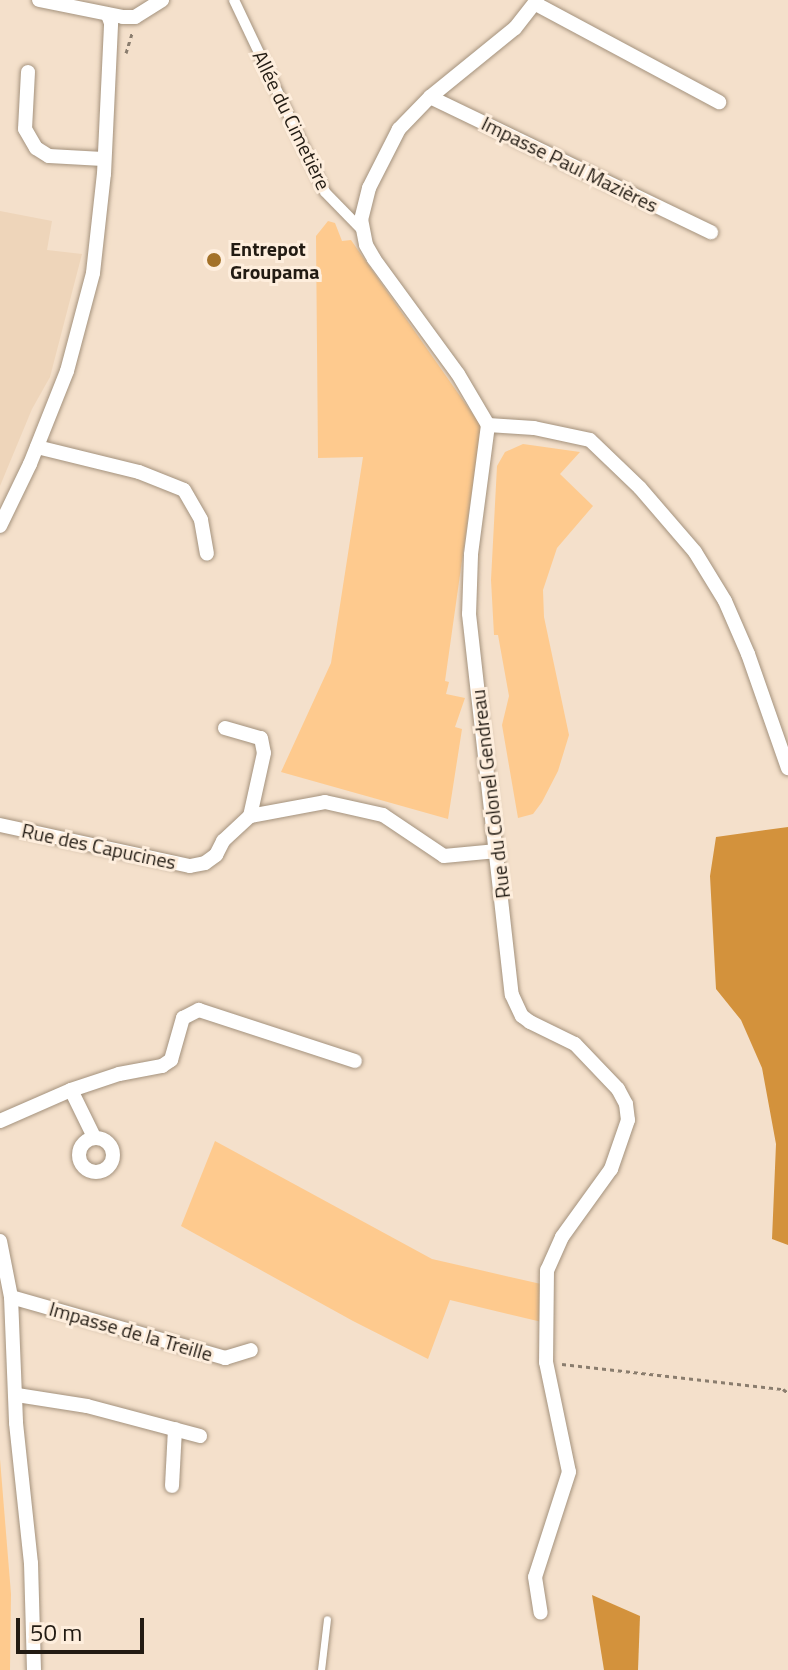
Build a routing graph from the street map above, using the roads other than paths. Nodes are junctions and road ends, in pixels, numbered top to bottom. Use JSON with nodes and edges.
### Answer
{"nodes":[{"id":1,"x":39,"y":0,"type":"edge"},
{"id":2,"x":162,"y":0,"type":"edge"},
{"id":3,"x":234,"y":0,"type":"edge"},
{"id":4,"x":536,"y":2,"type":"edge"},
{"id":5,"x":108,"y":15,"type":"junction"},
{"id":6,"x":28,"y":72,"type":"dead end"},
{"id":7,"x":430,"y":97,"type":"junction"},
{"id":8,"x":719,"y":102,"type":"dead end"},
{"id":9,"x":103,"y":159,"type":"junction"},
{"id":10,"x":362,"y":230,"type":"junction"},
{"id":11,"x":711,"y":232,"type":"dead end"},
{"id":12,"x":488,"y":425,"type":"junction"},
{"id":13,"x":37,"y":447,"type":"junction"},
{"id":14,"x":0,"y":526,"type":"edge"},
{"id":15,"x":207,"y":553,"type":"dead end"},
{"id":16,"x":225,"y":728,"type":"dead end"},
{"id":17,"x":788,"y":768,"type":"edge"},
{"id":18,"x":250,"y":816,"type":"junction"},
{"id":19,"x":0,"y":825,"type":"edge"},
{"id":20,"x":497,"y":851,"type":"junction"},
{"id":21,"x":355,"y":1061,"type":"dead end"},
{"id":22,"x":71,"y":1090,"type":"junction"},
{"id":23,"x":0,"y":1121,"type":"edge"},
{"id":24,"x":94,"y":1137,"type":"dead end"},
{"id":25,"x":0,"y":1241,"type":"edge"},
{"id":26,"x":11,"y":1297,"type":"junction"},
{"id":27,"x":251,"y":1350,"type":"dead end"},
{"id":28,"x":16,"y":1388,"type":"junction"},
{"id":29,"x":0,"y":1423,"type":"edge"},
{"id":30,"x":16,"y":1423,"type":"junction"},
{"id":31,"x":175,"y":1429,"type":"junction"},
{"id":32,"x":200,"y":1436,"type":"dead end"},
{"id":33,"x":172,"y":1486,"type":"dead end"},
{"id":34,"x":541,"y":1613,"type":"dead end"},
{"id":35,"x":327,"y":1619,"type":"dead end"},
{"id":36,"x":34,"y":1670,"type":"edge"},
{"id":37,"x":321,"y":1670,"type":"edge"}],
"edges":[{"from":1,"to":5,"type":"street"},
{"from":2,"to":5,"type":"street"},
{"from":3,"to":10,"type":"street","name":"Allée du Cimetière"},
{"from":4,"to":7,"type":"street"},
{"from":4,"to":8,"type":"street"},
{"from":5,"to":9,"type":"street"},
{"from":6,"to":9,"type":"street"},
{"from":7,"to":10,"type":"street"},
{"from":7,"to":11,"type":"street","name":"Impasse Paul Mazières"},
{"from":9,"to":13,"type":"street"},
{"from":10,"to":12,"type":"street"},
{"from":12,"to":17,"type":"street"},
{"from":12,"to":20,"type":"street","name":"Rue du Colonel Gendreau"},
{"from":13,"to":14,"type":"street"},
{"from":13,"to":15,"type":"street"},
{"from":16,"to":18,"type":"street"},
{"from":18,"to":19,"type":"street","name":"Rue des Capucines"},
{"from":18,"to":20,"type":"street"},
{"from":20,"to":34,"type":"street","name":"Rue du Colonel Gendreau"},
{"from":21,"to":22,"type":"street"},
{"from":22,"to":23,"type":"street"},
{"from":22,"to":24,"type":"street"},
{"from":25,"to":26,"type":"street"},
{"from":26,"to":27,"type":"street","name":"Impasse de la Treille"},
{"from":26,"to":28,"type":"street"},
{"from":28,"to":30,"type":"street"},
{"from":28,"to":31,"type":"street"},
{"from":29,"to":30,"type":"street"},
{"from":30,"to":36,"type":"street"},
{"from":31,"to":32,"type":"street"},
{"from":31,"to":33,"type":"street"},
{"from":35,"to":37,"type":"lane"}]}
